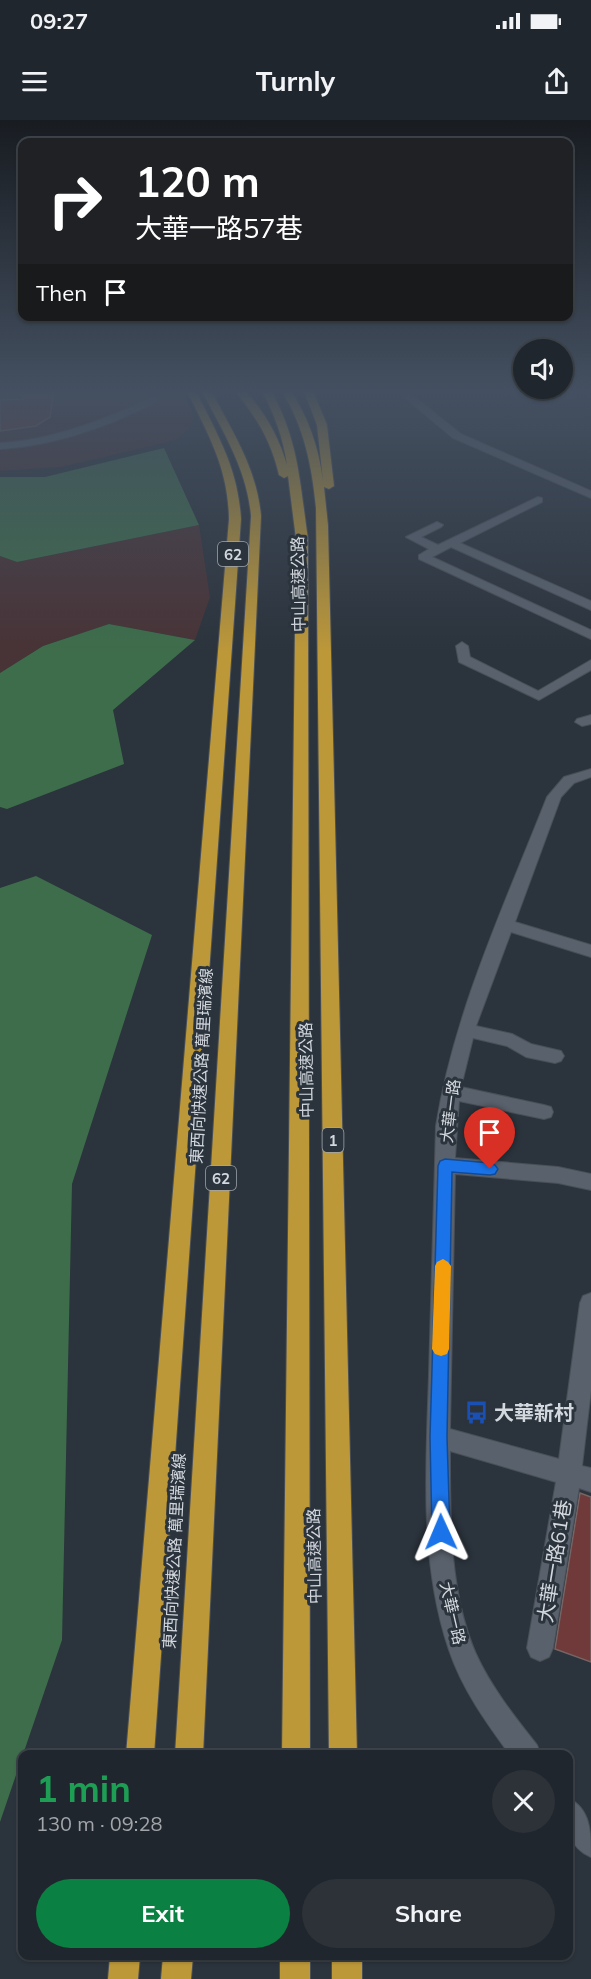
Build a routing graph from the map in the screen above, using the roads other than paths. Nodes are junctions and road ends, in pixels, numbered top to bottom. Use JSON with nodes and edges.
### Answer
{"nodes":[{"id":1,"x":232,"y":478,"type":"edge"},
{"id":2,"x":252,"y":478,"type":"edge"},
{"id":3,"x":285,"y":478,"type":"edge"},
{"id":4,"x":294,"y":478,"type":"edge"},
{"id":5,"x":319,"y":478,"type":"edge"},
{"id":6,"x":329,"y":478,"type":"edge"},
{"id":7,"x":556,"y":478,"type":"edge"},
{"id":8,"x":591,"y":495,"type":"edge"},
{"id":9,"x":538,"y":500,"type":"dead end"},
{"id":10,"x":322,"y":525,"type":"junction"},
{"id":11,"x":437,"y":525,"type":"dead end"},
{"id":12,"x":302,"y":539,"type":"junction"},
{"id":13,"x":451,"y":543,"type":"junction"},
{"id":14,"x":438,"y":549,"type":"junction"},
{"id":15,"x":591,"y":606,"type":"edge"},
{"id":16,"x":591,"y":635,"type":"edge"},
{"id":17,"x":462,"y":646,"type":"dead end"},
{"id":18,"x":591,"y":664,"type":"edge"},
{"id":19,"x":591,"y":773,"type":"edge"},
{"id":20,"x":505,"y":925,"type":"junction"},
{"id":21,"x":591,"y":951,"type":"edge"},
{"id":22,"x":466,"y":1030,"type":"junction"},
{"id":23,"x":555,"y":1056,"type":"dead end"},
{"id":24,"x":450,"y":1092,"type":"junction"},
{"id":25,"x":544,"y":1112,"type":"dead end"},
{"id":26,"x":445,"y":1166,"type":"junction"},
{"id":27,"x":591,"y":1182,"type":"edge"},
{"id":28,"x":591,"y":1303,"type":"edge"},
{"id":29,"x":439,"y":1437,"type":"junction"},
{"id":30,"x":580,"y":1477,"type":"edge"},
{"id":31,"x":540,"y":1648,"type":"dead end"},
{"id":32,"x":140,"y":1750,"type":"edge"},
{"id":33,"x":189,"y":1750,"type":"edge"},
{"id":34,"x":296,"y":1750,"type":"edge"},
{"id":35,"x":343,"y":1750,"type":"edge"},
{"id":36,"x":523,"y":1750,"type":"edge"},
{"id":37,"x":573,"y":1819,"type":"edge"},
{"id":38,"x":591,"y":1843,"type":"edge"},
{"id":39,"x":125,"y":1960,"type":"edge"},
{"id":40,"x":178,"y":1960,"type":"edge"},
{"id":41,"x":296,"y":1960,"type":"edge"},
{"id":42,"x":347,"y":1960,"type":"edge"},
{"id":43,"x":123,"y":1979,"type":"edge"},
{"id":44,"x":176,"y":1979,"type":"edge"},
{"id":45,"x":295,"y":1979,"type":"edge"},
{"id":46,"x":347,"y":1979,"type":"edge"}],
"edges":[{"from":1,"to":32,"type":"highway","name":"東西向快速公路 萬里瑞濱線","number":"62"},
{"from":2,"to":33,"type":"highway","name":"東西向快速公路 萬里瑞濱線","number":"62"},
{"from":3,"to":12,"type":"highway"},
{"from":4,"to":12,"type":"highway","name":"中山高速公路","number":"1"},
{"from":5,"to":10,"type":"highway","name":"中山高速公路","number":"1"},
{"from":6,"to":10,"type":"highway"},
{"from":7,"to":8,"type":"street"},
{"from":9,"to":13,"type":"street"},
{"from":10,"to":35,"type":"highway","name":"中山高速公路","number":"1"},
{"from":11,"to":14,"type":"street"},
{"from":12,"to":34,"type":"highway","name":"中山高速公路","number":"1"},
{"from":13,"to":14,"type":"street"},
{"from":13,"to":15,"type":"street"},
{"from":14,"to":16,"type":"street"},
{"from":17,"to":18,"type":"street"},
{"from":19,"to":20,"type":"street","name":"大華一路"},
{"from":20,"to":21,"type":"street"},
{"from":20,"to":22,"type":"street","name":"大華一路"},
{"from":22,"to":23,"type":"street"},
{"from":22,"to":24,"type":"street","name":"大華一路"},
{"from":24,"to":25,"type":"street"},
{"from":24,"to":26,"type":"street","name":"大華一路"},
{"from":26,"to":27,"type":"street"},
{"from":26,"to":29,"type":"street","name":"大華一路"},
{"from":28,"to":30,"type":"street","name":"大華一路61巷"},
{"from":29,"to":30,"type":"street"},
{"from":29,"to":36,"type":"street","name":"大華一路"},
{"from":30,"to":31,"type":"street","name":"大華一路61巷"},
{"from":37,"to":38,"type":"street"},
{"from":39,"to":43,"type":"highway"},
{"from":40,"to":44,"type":"highway"},
{"from":41,"to":45,"type":"highway"},
{"from":42,"to":46,"type":"highway"}]}
